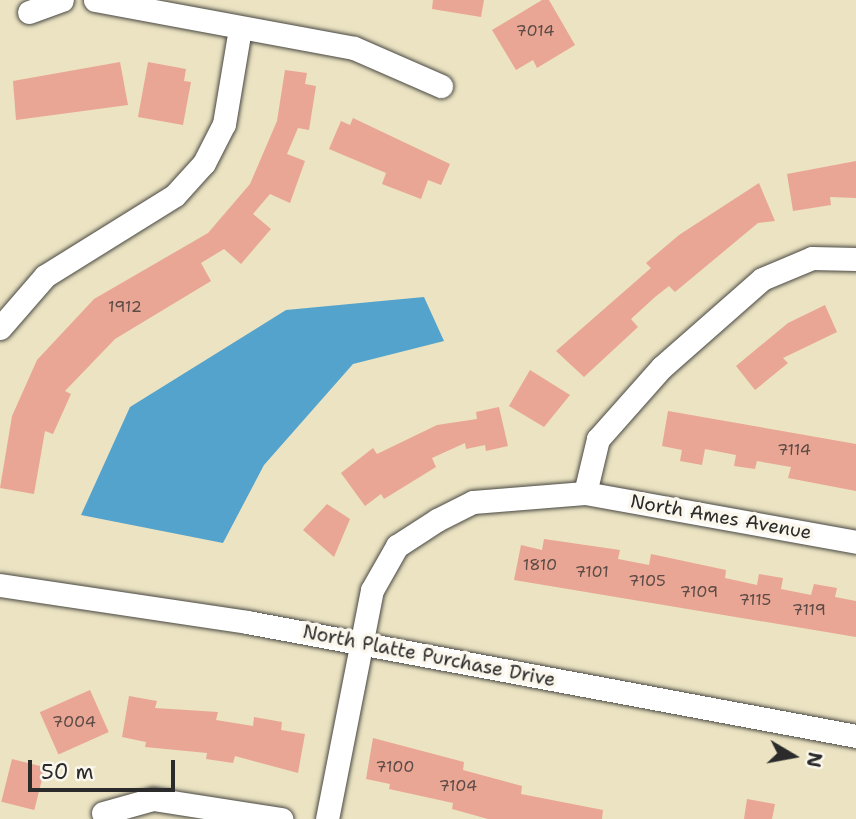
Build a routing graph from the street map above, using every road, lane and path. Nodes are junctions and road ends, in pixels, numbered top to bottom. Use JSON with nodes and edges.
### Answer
{"nodes":[{"id":1,"x":62,"y":0,"type":"edge"},
{"id":2,"x":95,"y":0,"type":"edge"},
{"id":3,"x":30,"y":12,"type":"dead end"},
{"id":4,"x":240,"y":28,"type":"junction"},
{"id":5,"x":441,"y":86,"type":"dead end"},
{"id":6,"x":856,"y":259,"type":"edge"},
{"id":7,"x":0,"y":328,"type":"edge"},
{"id":8,"x":585,"y":493,"type":"junction"},
{"id":9,"x":856,"y":541,"type":"edge"},
{"id":10,"x":0,"y":585,"type":"edge"},
{"id":11,"x":358,"y":642,"type":"junction"},
{"id":12,"x":856,"y":736,"type":"edge"},
{"id":13,"x":103,"y":813,"type":"dead end"},
{"id":14,"x":281,"y":819,"type":"edge"},
{"id":15,"x":327,"y":819,"type":"edge"}],
"edges":[{"from":1,"to":3,"type":"street"},
{"from":2,"to":4,"type":"street"},
{"from":4,"to":5,"type":"street"},
{"from":4,"to":7,"type":"street"},
{"from":6,"to":8,"type":"street"},
{"from":8,"to":9,"type":"street","name":"North Ames Avenue"},
{"from":8,"to":11,"type":"street","name":"North Ames Avenue"},
{"from":10,"to":11,"type":"street","name":"North Platte Purchase Drive"},
{"from":11,"to":12,"type":"street","name":"North Platte Purchase Drive"},
{"from":11,"to":15,"type":"street","name":"North Ames Avenue"},
{"from":13,"to":14,"type":"street"}]}
